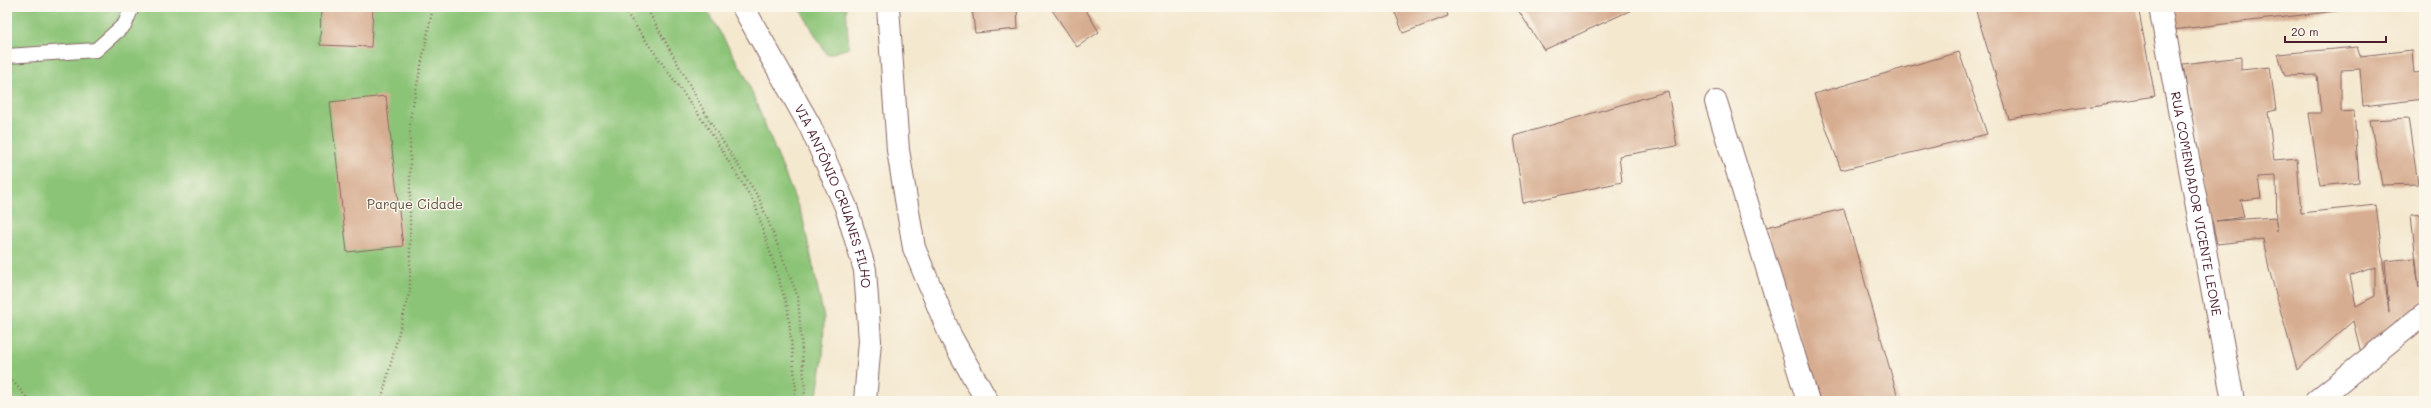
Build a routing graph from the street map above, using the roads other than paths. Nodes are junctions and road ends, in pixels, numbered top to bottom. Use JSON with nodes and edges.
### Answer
{"nodes":[{"id":1,"x":132,"y":7,"type":"edge"},
{"id":2,"x":743,"y":7,"type":"edge"},
{"id":3,"x":888,"y":7,"type":"edge"},
{"id":4,"x":2160,"y":7,"type":"edge"},
{"id":5,"x":7,"y":56,"type":"edge"},
{"id":6,"x":1716,"y":102,"type":"dead end"},
{"id":7,"x":2424,"y":314,"type":"edge"},
{"id":8,"x":865,"y":401,"type":"edge"},
{"id":9,"x":987,"y":401,"type":"edge"},
{"id":10,"x":1808,"y":401,"type":"edge"},
{"id":11,"x":2233,"y":401,"type":"edge"},
{"id":12,"x":2316,"y":401,"type":"edge"}],
"edges":[{"from":1,"to":5,"type":"lane"},
{"from":2,"to":8,"type":"street","name":"VIA ANTÔNIO CRUANES FILHO"},
{"from":3,"to":9,"type":"street"},
{"from":4,"to":11,"type":"street","name":"RUA COMENDADOR VICENTE LEONE"},
{"from":6,"to":10,"type":"street"},
{"from":7,"to":12,"type":"street"}]}
